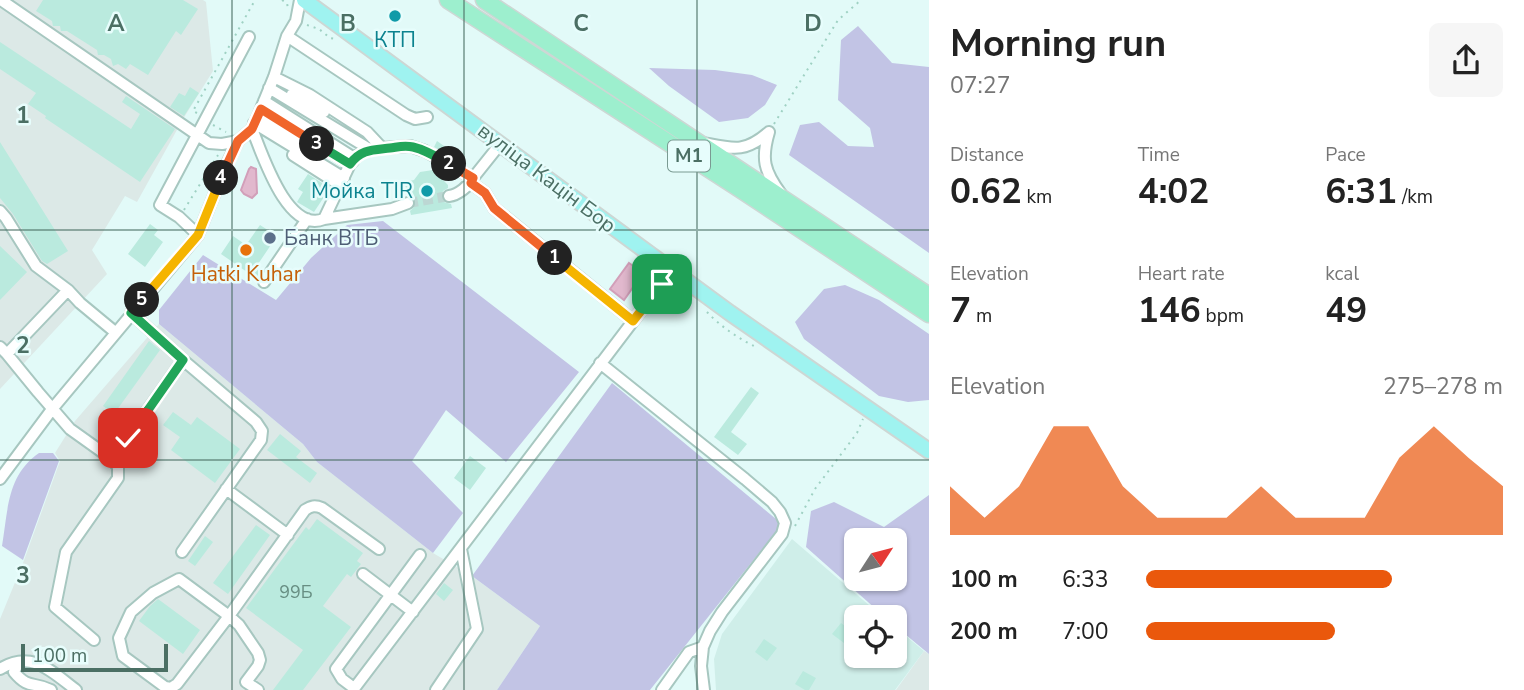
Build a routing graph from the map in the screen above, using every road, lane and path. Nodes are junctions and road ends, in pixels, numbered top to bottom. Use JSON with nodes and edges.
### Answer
{"nodes":[{"id":1,"x":1,"y":0,"type":"edge"},
{"id":2,"x":302,"y":0,"type":"edge"},
{"id":3,"x":447,"y":0,"type":"edge"},
{"id":4,"x":484,"y":0,"type":"edge"},
{"id":5,"x":862,"y":0,"type":"edge"},
{"id":6,"x":287,"y":36,"type":"junction"},
{"id":7,"x":249,"y":37,"type":"dead end"},
{"id":8,"x":263,"y":102,"type":"junction"},
{"id":9,"x":427,"y":117,"type":"dead end"},
{"id":10,"x":769,"y":132,"type":"junction"},
{"id":11,"x":198,"y":136,"type":"junction"},
{"id":12,"x":238,"y":141,"type":"junction"},
{"id":13,"x":695,"y":141,"type":"junction"},
{"id":14,"x":501,"y":143,"type":"junction"},
{"id":15,"x":358,"y":162,"type":"junction"},
{"id":16,"x":472,"y":181,"type":"junction"},
{"id":17,"x":449,"y":196,"type":"tunnel mouth"},
{"id":18,"x":787,"y":202,"type":"junction"},
{"id":19,"x":408,"y":203,"type":"tunnel mouth"},
{"id":20,"x":0,"y":211,"type":"edge"},
{"id":21,"x":307,"y":219,"type":"junction"},
{"id":22,"x":324,"y":219,"type":"junction"},
{"id":23,"x":198,"y":235,"type":"junction"},
{"id":24,"x":671,"y":270,"type":"junction"},
{"id":25,"x":264,"y":282,"type":"dead end"},
{"id":26,"x":68,"y":290,"type":"junction"},
{"id":27,"x":929,"y":296,"type":"edge"},
{"id":28,"x":131,"y":313,"type":"junction"},
{"id":29,"x":929,"y":314,"type":"edge"},
{"id":30,"x":633,"y":321,"type":"junction"},
{"id":31,"x":116,"y":332,"type":"junction"},
{"id":32,"x":4,"y":351,"type":"edge"},
{"id":33,"x":183,"y":360,"type":"junction"},
{"id":34,"x":600,"y":363,"type":"junction"},
{"id":35,"x":53,"y":408,"type":"junction"},
{"id":36,"x":864,"y":417,"type":"dead end"},
{"id":37,"x":128,"y":438,"type":"dead end"},
{"id":38,"x":929,"y":451,"type":"edge"},
{"id":39,"x":0,"y":479,"type":"edge"},
{"id":40,"x":226,"y":489,"type":"junction"},
{"id":41,"x":782,"y":534,"type":"junction"},
{"id":42,"x":288,"y":536,"type":"junction"},
{"id":43,"x":379,"y":549,"type":"dead end"},
{"id":44,"x":461,"y":549,"type":"junction"},
{"id":45,"x":182,"y":552,"type":"dead end"},
{"id":46,"x":420,"y":555,"type":"dead end"},
{"id":47,"x":363,"y":575,"type":"dead end"},
{"id":48,"x":391,"y":595,"type":"junction"},
{"id":49,"x":413,"y":612,"type":"junction"},
{"id":50,"x":229,"y":616,"type":"junction"},
{"id":51,"x":94,"y":640,"type":"dead end"},
{"id":52,"x":704,"y":647,"type":"junction"},
{"id":53,"x":19,"y":662,"type":"junction"},
{"id":54,"x":0,"y":669,"type":"edge"},
{"id":55,"x":243,"y":686,"type":"edge"},
{"id":56,"x":354,"y":689,"type":"edge"},
{"id":57,"x":51,"y":690,"type":"edge"},
{"id":58,"x":76,"y":690,"type":"edge"},
{"id":59,"x":258,"y":690,"type":"edge"},
{"id":60,"x":436,"y":690,"type":"edge"},
{"id":61,"x":662,"y":690,"type":"edge"},
{"id":62,"x":704,"y":690,"type":"edge"}],
"edges":[{"from":1,"to":11,"type":"street"},
{"from":2,"to":6,"type":"street","name":"вуліца Кацін Бор"},
{"from":2,"to":14,"type":"main road","name":"вуліца Кацін Бор"},
{"from":3,"to":29,"type":"highway","number":"М1"},
{"from":4,"to":13,"type":"highway","number":"М1"},
{"from":5,"to":10,"type":"path"},
{"from":6,"to":8,"type":"street","name":"вуліца Кацін Бор"},
{"from":6,"to":9,"type":"street"},
{"from":7,"to":11,"type":"street"},
{"from":8,"to":12,"type":"street"},
{"from":8,"to":15,"type":"street"},
{"from":8,"to":15,"type":"street"},
{"from":8,"to":15,"type":"street"},
{"from":8,"to":15,"type":"street"},
{"from":8,"to":21,"type":"street"},
{"from":10,"to":13,"type":"street"},
{"from":10,"to":18,"type":"street"},
{"from":11,"to":12,"type":"street"},
{"from":11,"to":23,"type":"street"},
{"from":12,"to":23,"type":"street"},
{"from":13,"to":18,"type":"highway","number":"М1"},
{"from":14,"to":16,"type":"street"},
{"from":14,"to":24,"type":"main road","name":"вуліца Кацін Бор"},
{"from":15,"to":16,"type":"street"},
{"from":15,"to":22,"type":"street"},
{"from":16,"to":17,"type":"street"},
{"from":16,"to":30,"type":"street"},
{"from":18,"to":27,"type":"highway","number":"М1"},
{"from":19,"to":22,"type":"street"},
{"from":20,"to":26,"type":"street"},
{"from":21,"to":22,"type":"street"},
{"from":21,"to":25,"type":"street"},
{"from":23,"to":28,"type":"street"},
{"from":24,"to":30,"type":"street"},
{"from":24,"to":38,"type":"main road","name":"вуліца Кацін Бор"},
{"from":26,"to":31,"type":"street"},
{"from":26,"to":32,"type":"street"},
{"from":28,"to":31,"type":"street"},
{"from":28,"to":33,"type":"street"},
{"from":30,"to":34,"type":"street"},
{"from":31,"to":35,"type":"street"},
{"from":32,"to":35,"type":"street"},
{"from":33,"to":37,"type":"street"},
{"from":33,"to":40,"type":"street"},
{"from":34,"to":41,"type":"street"},
{"from":34,"to":44,"type":"street"},
{"from":35,"to":39,"type":"street"},
{"from":35,"to":51,"type":"street"},
{"from":36,"to":41,"type":"path"},
{"from":40,"to":42,"type":"street"},
{"from":40,"to":45,"type":"street"},
{"from":41,"to":52,"type":"street"},
{"from":42,"to":43,"type":"street"},
{"from":42,"to":50,"type":"street"},
{"from":44,"to":49,"type":"street"},
{"from":44,"to":60,"type":"street"},
{"from":46,"to":48,"type":"street"},
{"from":47,"to":48,"type":"street"},
{"from":48,"to":49,"type":"street"},
{"from":48,"to":56,"type":"street"},
{"from":49,"to":56,"type":"street"},
{"from":50,"to":50,"type":"street"},
{"from":50,"to":55,"type":"street"},
{"from":52,"to":61,"type":"street"},
{"from":52,"to":62,"type":"street"},
{"from":53,"to":54,"type":"street"},
{"from":53,"to":57,"type":"street"},
{"from":53,"to":58,"type":"street"},
{"from":55,"to":59,"type":"street"}]}
